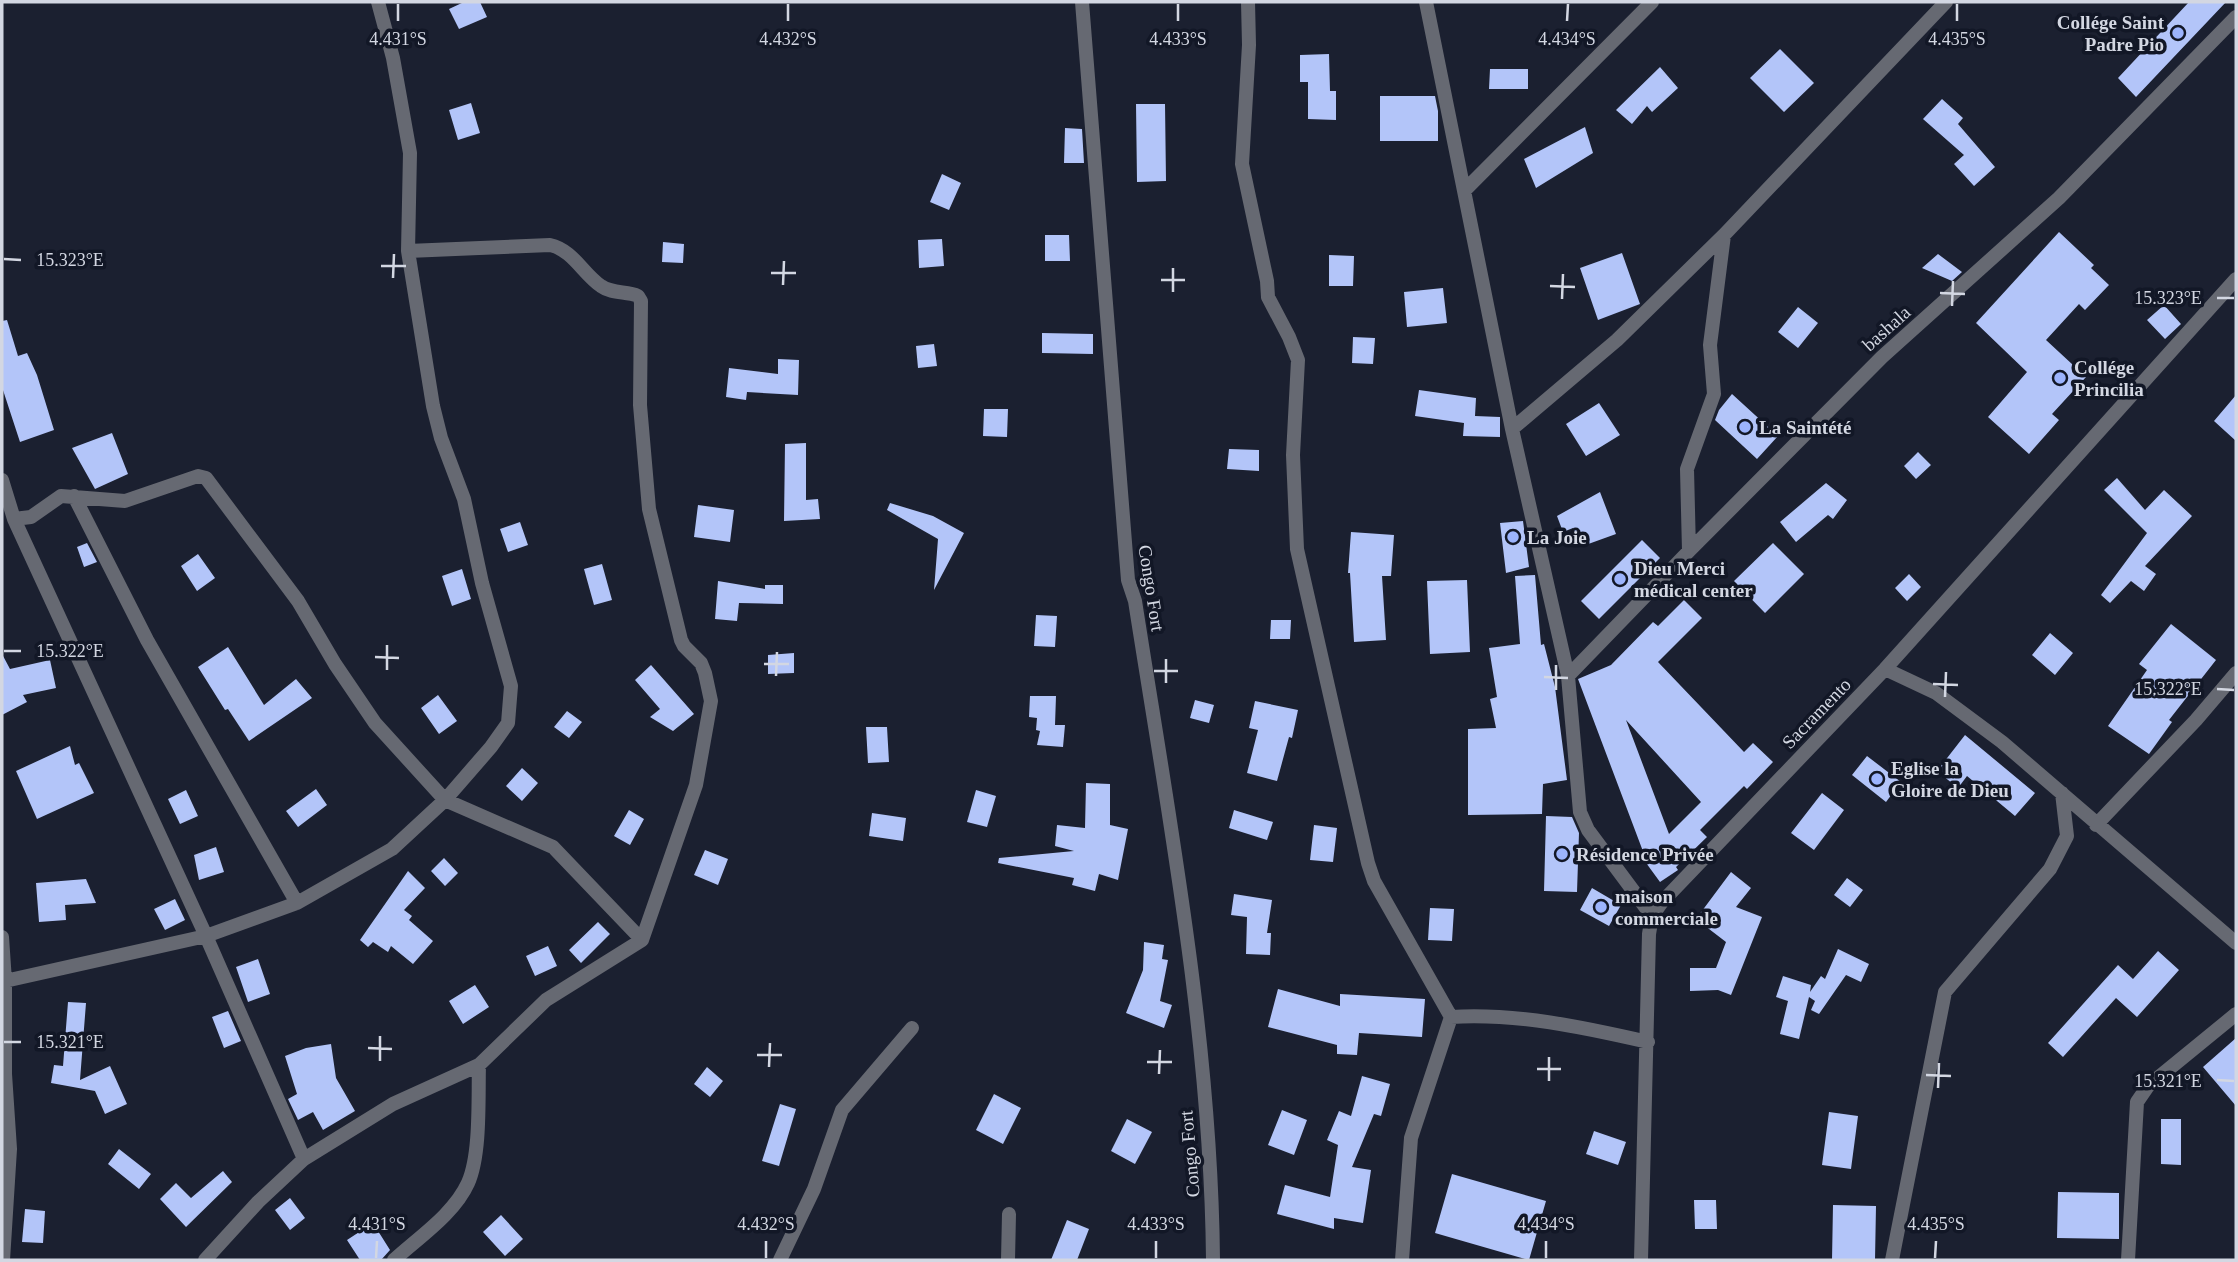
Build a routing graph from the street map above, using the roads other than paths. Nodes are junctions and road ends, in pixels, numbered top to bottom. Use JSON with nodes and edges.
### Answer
{"nodes":[{"id":1,"x":377,"y":2,"type":"edge"},
{"id":2,"x":1082,"y":2,"type":"edge"},
{"id":3,"x":1248,"y":2,"type":"edge"},
{"id":4,"x":1426,"y":2,"type":"edge"},
{"id":5,"x":1652,"y":2,"type":"edge"},
{"id":6,"x":1946,"y":2,"type":"edge"},
{"id":7,"x":2236,"y":17,"type":"edge"},
{"id":8,"x":1464,"y":191,"type":"junction"},
{"id":9,"x":1724,"y":235,"type":"junction"},
{"id":10,"x":408,"y":251,"type":"junction"},
{"id":11,"x":2236,"y":279,"type":"edge"},
{"id":12,"x":1512,"y":429,"type":"junction"},
{"id":13,"x":2,"y":480,"type":"edge"},
{"id":14,"x":74,"y":496,"type":"junction"},
{"id":15,"x":14,"y":519,"type":"junction"},
{"id":16,"x":1689,"y":551,"type":"junction"},
{"id":17,"x":1885,"y":668,"type":"junction"},
{"id":18,"x":2236,"y":673,"type":"edge"},
{"id":19,"x":1568,"y":676,"type":"junction"},
{"id":20,"x":2062,"y":793,"type":"junction"},
{"id":21,"x":445,"y":800,"type":"junction"},
{"id":22,"x":2096,"y":825,"type":"junction"},
{"id":23,"x":297,"y":903,"type":"junction"},
{"id":24,"x":1652,"y":916,"type":"junction"},
{"id":25,"x":206,"y":936,"type":"junction"},
{"id":26,"x":2,"y":937,"type":"edge"},
{"id":27,"x":642,"y":940,"type":"junction"},
{"id":28,"x":2236,"y":943,"type":"edge"},
{"id":29,"x":5,"y":981,"type":"junction"},
{"id":30,"x":2236,"y":1014,"type":"edge"},
{"id":31,"x":1451,"y":1017,"type":"junction"},
{"id":32,"x":912,"y":1028,"type":"dead end"},
{"id":33,"x":1648,"y":1042,"type":"junction"},
{"id":34,"x":479,"y":1065,"type":"junction"},
{"id":35,"x":304,"y":1158,"type":"junction"},
{"id":36,"x":1009,"y":1213,"type":"dead end"},
{"id":37,"x":3,"y":1260,"type":"edge"},
{"id":38,"x":205,"y":1260,"type":"edge"},
{"id":39,"x":394,"y":1260,"type":"edge"},
{"id":40,"x":780,"y":1260,"type":"edge"},
{"id":41,"x":1008,"y":1260,"type":"edge"},
{"id":42,"x":1213,"y":1260,"type":"edge"},
{"id":43,"x":1402,"y":1260,"type":"edge"},
{"id":44,"x":1641,"y":1260,"type":"edge"},
{"id":45,"x":1892,"y":1260,"type":"edge"},
{"id":46,"x":2127,"y":1260,"type":"edge"}],
"edges":[{"from":1,"to":10,"type":"street"},
{"from":2,"to":42,"type":"street","name":"Congo Fort"},
{"from":3,"to":31,"type":"street"},
{"from":4,"to":8,"type":"street"},
{"from":5,"to":8,"type":"street"},
{"from":6,"to":9,"type":"street"},
{"from":7,"to":16,"type":"street","name":"bashala"},
{"from":8,"to":12,"type":"street"},
{"from":9,"to":12,"type":"street"},
{"from":9,"to":16,"type":"street"},
{"from":10,"to":21,"type":"street"},
{"from":10,"to":27,"type":"street"},
{"from":11,"to":17,"type":"street","name":"Sacramento"},
{"from":12,"to":19,"type":"street"},
{"from":13,"to":15,"type":"street"},
{"from":14,"to":15,"type":"street"},
{"from":14,"to":21,"type":"street"},
{"from":14,"to":23,"type":"street"},
{"from":15,"to":25,"type":"street"},
{"from":16,"to":19,"type":"street","name":"bashala"},
{"from":17,"to":20,"type":"street"},
{"from":17,"to":24,"type":"street","name":"Sacramento"},
{"from":18,"to":22,"type":"street"},
{"from":19,"to":24,"type":"street"},
{"from":20,"to":22,"type":"street"},
{"from":20,"to":45,"type":"street"},
{"from":21,"to":23,"type":"street"},
{"from":21,"to":27,"type":"street"},
{"from":22,"to":28,"type":"street"},
{"from":23,"to":25,"type":"street"},
{"from":24,"to":33,"type":"street"},
{"from":25,"to":29,"type":"street"},
{"from":25,"to":35,"type":"street"},
{"from":26,"to":29,"type":"street"},
{"from":27,"to":34,"type":"street"},
{"from":29,"to":37,"type":"street"},
{"from":30,"to":46,"type":"street"},
{"from":31,"to":33,"type":"street"},
{"from":31,"to":43,"type":"street"},
{"from":32,"to":40,"type":"street"},
{"from":33,"to":44,"type":"street"},
{"from":34,"to":35,"type":"street"},
{"from":34,"to":39,"type":"street"},
{"from":35,"to":38,"type":"street"},
{"from":36,"to":41,"type":"street"}]}
